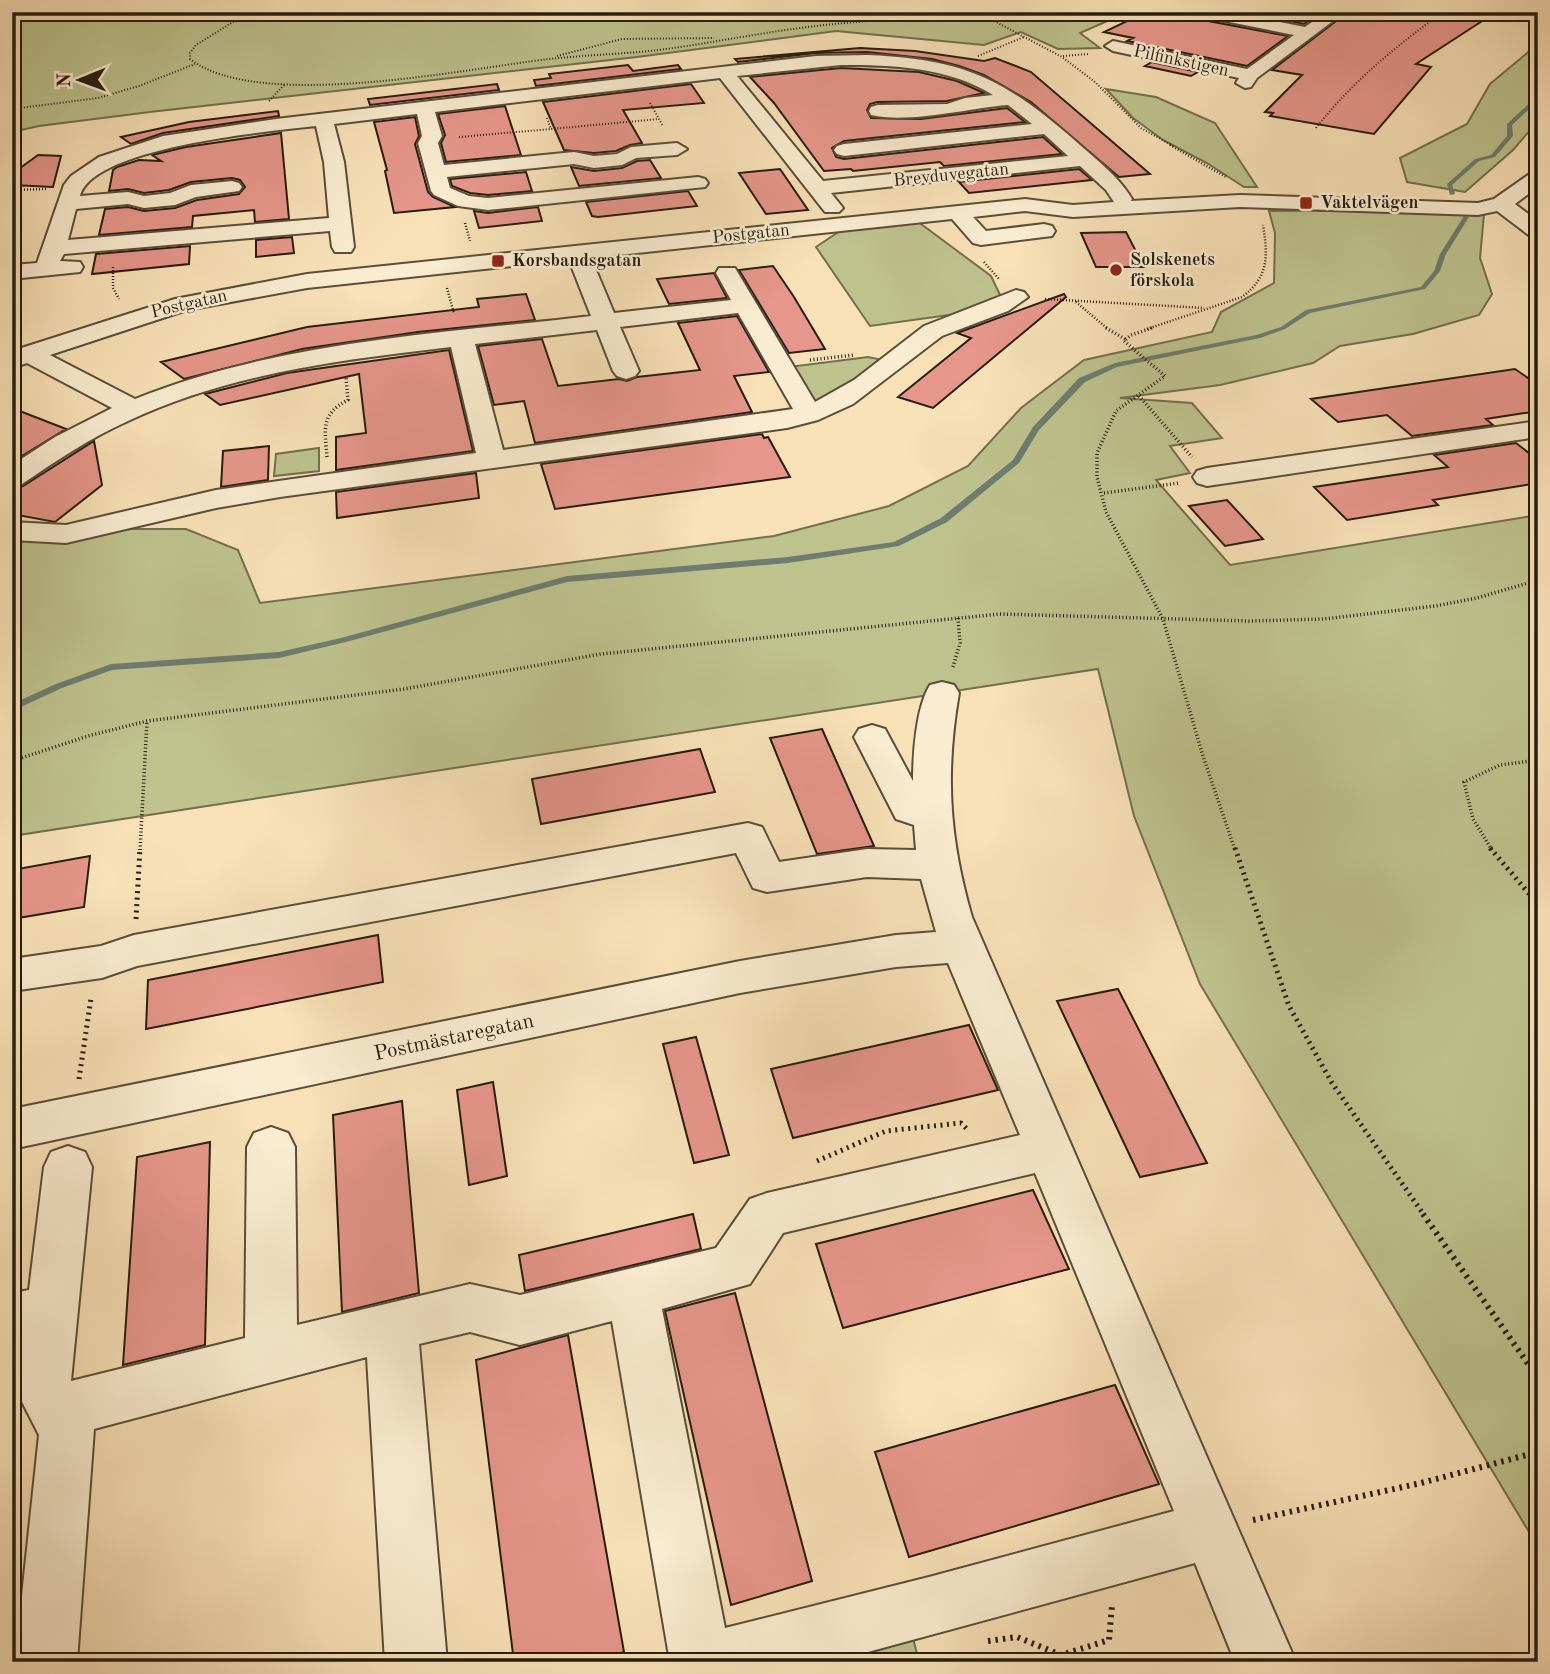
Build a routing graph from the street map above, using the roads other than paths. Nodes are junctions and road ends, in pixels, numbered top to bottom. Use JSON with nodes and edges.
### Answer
{"nodes":[{"id":1,"x":1204,"y":12,"type":"edge"},
{"id":2,"x":1337,"y":12,"type":"edge"},
{"id":3,"x":1308,"y":33,"type":"junction"},
{"id":4,"x":1113,"y":46,"type":"dead end"},
{"id":5,"x":831,"y":61,"type":"junction"},
{"id":6,"x":725,"y":72,"type":"junction"},
{"id":7,"x":850,"y":81,"type":"dead end"},
{"id":8,"x":1012,"y":99,"type":"junction"},
{"id":9,"x":425,"y":108,"type":"junction"},
{"id":10,"x":324,"y":120,"type":"junction"},
{"id":11,"x":1046,"y":128,"type":"junction"},
{"id":12,"x":217,"y":132,"type":"junction"},
{"id":13,"x":909,"y":142,"type":"junction"},
{"id":14,"x":677,"y":149,"type":"dead end"},
{"id":15,"x":844,"y":150,"type":"dead end"},
{"id":16,"x":1083,"y":160,"type":"junction"},
{"id":17,"x":437,"y":172,"type":"junction"},
{"id":18,"x":1538,"y":177,"type":"edge"},
{"id":19,"x":698,"y":183,"type":"dead end"},
{"id":20,"x":232,"y":187,"type":"junction"},
{"id":21,"x":818,"y":188,"type":"junction"},
{"id":22,"x":1122,"y":199,"type":"dead end"},
{"id":23,"x":68,"y":202,"type":"junction"},
{"id":24,"x":1501,"y":204,"type":"junction"},
{"id":25,"x":957,"y":212,"type":"junction"},
{"id":26,"x":341,"y":224,"type":"junction"},
{"id":27,"x":845,"y":224,"type":"junction"},
{"id":28,"x":1538,"y":230,"type":"edge"},
{"id":29,"x":1044,"y":231,"type":"dead end"},
{"id":30,"x":230,"y":234,"type":"junction"},
{"id":31,"x":577,"y":252,"type":"junction"},
{"id":32,"x":51,"y":258,"type":"junction"},
{"id":33,"x":12,"y":272,"type":"edge"},
{"id":34,"x":727,"y":272,"type":"dead end"},
{"id":35,"x":348,"y":277,"type":"junction"},
{"id":36,"x":1016,"y":297,"type":"road end"},
{"id":37,"x":746,"y":305,"type":"junction"},
{"id":38,"x":605,"y":321,"type":"junction"},
{"id":39,"x":461,"y":338,"type":"junction"},
{"id":40,"x":21,"y":357,"type":"edge"},
{"id":41,"x":626,"y":371,"type":"dead end"},
{"id":42,"x":132,"y":408,"type":"junction"},
{"id":43,"x":809,"y":414,"type":"junction"},
{"id":44,"x":1538,"y":429,"type":"edge"},
{"id":45,"x":492,"y":461,"type":"junction"},
{"id":46,"x":1207,"y":477,"type":"road end"},
{"id":47,"x":12,"y":478,"type":"edge"},
{"id":48,"x":12,"y":531,"type":"edge"},
{"id":49,"x":942,"y":693,"type":"road end"},
{"id":50,"x":872,"y":737,"type":"dead end"},
{"id":51,"x":932,"y":817,"type":"junction"},
{"id":52,"x":937,"y":865,"type":"junction"},
{"id":53,"x":960,"y":946,"type":"junction"},
{"id":54,"x":12,"y":975,"type":"edge"},
{"id":55,"x":12,"y":1129,"type":"edge"},
{"id":56,"x":70,"y":1142,"type":"junction"},
{"id":57,"x":271,"y":1147,"type":"dead end"},
{"id":58,"x":1049,"y":1149,"type":"junction"},
{"id":59,"x":632,"y":1294,"type":"junction"},
{"id":60,"x":33,"y":1313,"type":"edge"},
{"id":61,"x":391,"y":1325,"type":"junction"},
{"id":62,"x":271,"y":1356,"type":"junction"},
{"id":63,"x":56,"y":1412,"type":"junction"},
{"id":64,"x":1210,"y":1530,"type":"junction"},
{"id":65,"x":46,"y":1662,"type":"edge"},
{"id":66,"x":416,"y":1662,"type":"edge"},
{"id":67,"x":701,"y":1662,"type":"edge"},
{"id":68,"x":709,"y":1662,"type":"edge"},
{"id":69,"x":1266,"y":1662,"type":"edge"}],
"edges":[{"from":1,"to":3,"type":"street"},
{"from":2,"to":3,"type":"street"},
{"from":3,"to":4,"type":"street","name":"Pilfinkstigen"},
{"from":5,"to":6,"type":"street"},
{"from":5,"to":7,"type":"street"},
{"from":5,"to":8,"type":"street"},
{"from":6,"to":9,"type":"street"},
{"from":6,"to":21,"type":"street"},
{"from":8,"to":11,"type":"street"},
{"from":8,"to":13,"type":"street"},
{"from":9,"to":10,"type":"street"},
{"from":9,"to":17,"type":"street"},
{"from":10,"to":12,"type":"street"},
{"from":10,"to":26,"type":"street"},
{"from":11,"to":13,"type":"street"},
{"from":11,"to":16,"type":"street"},
{"from":12,"to":20,"type":"street"},
{"from":12,"to":23,"type":"street"},
{"from":13,"to":15,"type":"street"},
{"from":14,"to":17,"type":"street"},
{"from":16,"to":21,"type":"street","name":"Brevduvegatan"},
{"from":16,"to":22,"type":"street"},
{"from":17,"to":19,"type":"street"},
{"from":18,"to":24,"type":"street"},
{"from":20,"to":23,"type":"street"},
{"from":20,"to":30,"type":"street"},
{"from":21,"to":27,"type":"street"},
{"from":23,"to":32,"type":"street"},
{"from":24,"to":25,"type":"street","name":"Postgatan"},
{"from":24,"to":28,"type":"street"},
{"from":25,"to":27,"type":"street","name":"Postgatan"},
{"from":25,"to":29,"type":"street"},
{"from":26,"to":30,"type":"street"},
{"from":26,"to":35,"type":"street"},
{"from":27,"to":31,"type":"street","name":"Postgatan"},
{"from":30,"to":32,"type":"street"},
{"from":31,"to":35,"type":"street","name":"Postgatan"},
{"from":31,"to":38,"type":"street"},
{"from":32,"to":33,"type":"street"},
{"from":34,"to":37,"type":"street"},
{"from":35,"to":40,"type":"street","name":"Postgatan"},
{"from":36,"to":43,"type":"street"},
{"from":37,"to":38,"type":"street"},
{"from":37,"to":43,"type":"street"},
{"from":38,"to":39,"type":"street"},
{"from":38,"to":41,"type":"street"},
{"from":39,"to":42,"type":"street"},
{"from":39,"to":45,"type":"street"},
{"from":40,"to":42,"type":"street"},
{"from":42,"to":47,"type":"street"},
{"from":43,"to":45,"type":"street"},
{"from":44,"to":46,"type":"street"},
{"from":45,"to":48,"type":"street"},
{"from":49,"to":51,"type":"street"},
{"from":50,"to":51,"type":"street"},
{"from":51,"to":52,"type":"street"},
{"from":52,"to":53,"type":"street"},
{"from":52,"to":54,"type":"street"},
{"from":53,"to":56,"type":"street","name":"Postmästaregatan"},
{"from":53,"to":58,"type":"street"},
{"from":55,"to":56,"type":"street","name":"Postmästaregatan"},
{"from":56,"to":60,"type":"street"},
{"from":57,"to":62,"type":"street"},
{"from":58,"to":59,"type":"street"},
{"from":58,"to":64,"type":"street"},
{"from":59,"to":61,"type":"street"},
{"from":59,"to":67,"type":"street"},
{"from":60,"to":63,"type":"street"},
{"from":61,"to":62,"type":"street"},
{"from":61,"to":66,"type":"street"},
{"from":62,"to":63,"type":"street"},
{"from":63,"to":65,"type":"street"},
{"from":64,"to":68,"type":"street"},
{"from":64,"to":69,"type":"street"}]}
